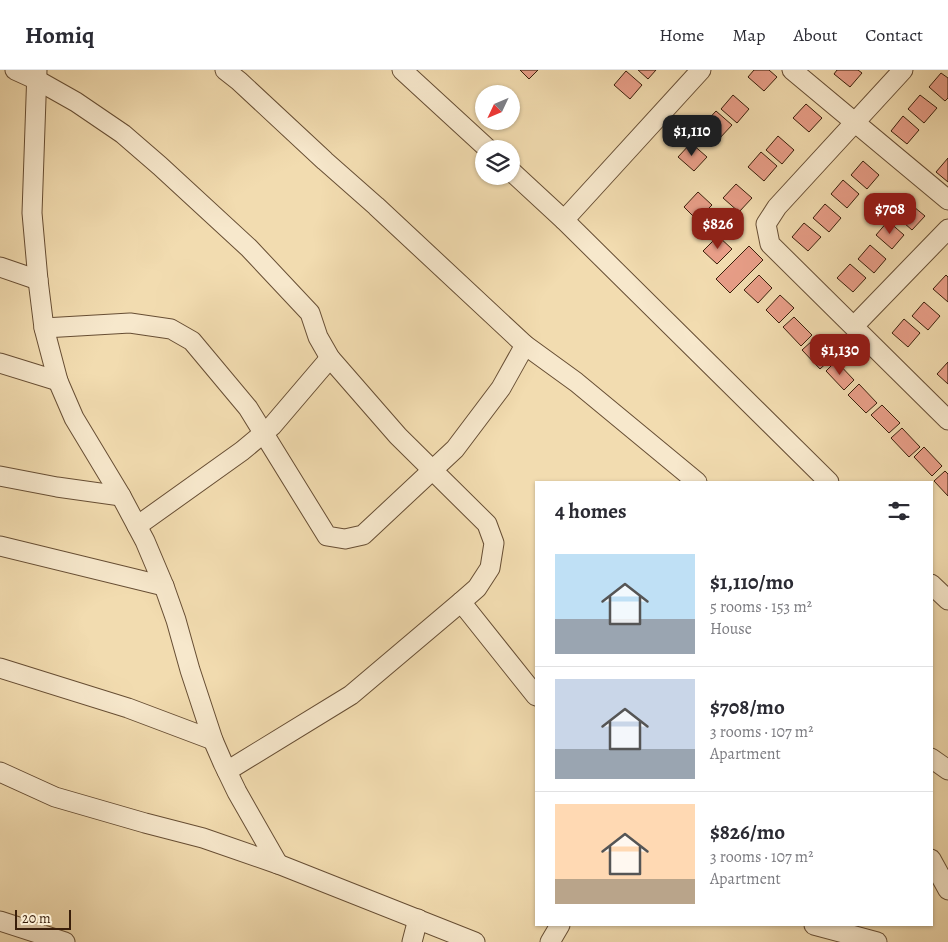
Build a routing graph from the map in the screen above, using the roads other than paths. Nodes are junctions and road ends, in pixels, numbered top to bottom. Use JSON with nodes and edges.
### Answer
{"nodes":[{"id":1,"x":15,"y":70,"type":"edge"},
{"id":2,"x":225,"y":70,"type":"edge"},
{"id":3,"x":402,"y":70,"type":"edge"},
{"id":4,"x":701,"y":70,"type":"edge"},
{"id":5,"x":792,"y":70,"type":"edge"},
{"id":6,"x":902,"y":70,"type":"edge"},
{"id":7,"x":37,"y":75,"type":"edge"},
{"id":8,"x":855,"y":122,"type":"junction"},
{"id":9,"x":478,"y":140,"type":"edge"},
{"id":10,"x":520,"y":179,"type":"edge"},
{"id":11,"x":948,"y":200,"type":"edge"},
{"id":12,"x":564,"y":220,"type":"junction"},
{"id":13,"x":948,"y":229,"type":"edge"},
{"id":14,"x":0,"y":267,"type":"edge"},
{"id":15,"x":38,"y":280,"type":"junction"},
{"id":16,"x":854,"y":326,"type":"junction"},
{"id":17,"x":44,"y":328,"type":"junction"},
{"id":18,"x":525,"y":345,"type":"junction"},
{"id":19,"x":330,"y":358,"type":"junction"},
{"id":20,"x":0,"y":364,"type":"edge"},
{"id":21,"x":58,"y":381,"type":"junction"},
{"id":22,"x":948,"y":420,"type":"edge"},
{"id":23,"x":263,"y":433,"type":"junction"},
{"id":24,"x":432,"y":470,"type":"junction"},
{"id":25,"x":0,"y":476,"type":"edge"},
{"id":26,"x":696,"y":481,"type":"edge"},
{"id":27,"x":828,"y":481,"type":"edge"},
{"id":28,"x":121,"y":496,"type":"junction"},
{"id":29,"x":137,"y":526,"type":"junction"},
{"id":30,"x":0,"y":546,"type":"edge"},
{"id":31,"x":164,"y":586,"type":"junction"},
{"id":32,"x":933,"y":586,"type":"edge"},
{"id":33,"x":948,"y":600,"type":"edge"},
{"id":34,"x":461,"y":602,"type":"junction"},
{"id":35,"x":0,"y":668,"type":"edge"},
{"id":36,"x":535,"y":695,"type":"edge"},
{"id":37,"x":213,"y":740,"type":"junction"},
{"id":38,"x":933,"y":759,"type":"edge"},
{"id":39,"x":948,"y":770,"type":"edge"},
{"id":40,"x":227,"y":771,"type":"junction"},
{"id":41,"x":0,"y":772,"type":"edge"},
{"id":42,"x":933,"y":863,"type":"edge"},
{"id":43,"x":278,"y":864,"type":"junction"},
{"id":44,"x":948,"y":890,"type":"edge"},
{"id":45,"x":418,"y":919,"type":"junction"},
{"id":46,"x":0,"y":920,"type":"edge"},
{"id":47,"x":559,"y":926,"type":"edge"},
{"id":48,"x":818,"y":926,"type":"edge"},
{"id":49,"x":65,"y":942,"type":"edge"},
{"id":50,"x":412,"y":942,"type":"edge"},
{"id":51,"x":475,"y":942,"type":"edge"},
{"id":52,"x":550,"y":942,"type":"edge"},
{"id":53,"x":876,"y":942,"type":"edge"}],
"edges":[{"from":1,"to":7,"type":"street"},
{"from":2,"to":18,"type":"street"},
{"from":3,"to":9,"type":"street"},
{"from":4,"to":12,"type":"street"},
{"from":5,"to":8,"type":"street"},
{"from":6,"to":8,"type":"street"},
{"from":7,"to":15,"type":"street"},
{"from":7,"to":19,"type":"street"},
{"from":8,"to":11,"type":"street"},
{"from":8,"to":16,"type":"street"},
{"from":10,"to":12,"type":"street"},
{"from":12,"to":27,"type":"street"},
{"from":13,"to":16,"type":"street"},
{"from":14,"to":15,"type":"street"},
{"from":15,"to":17,"type":"street"},
{"from":16,"to":22,"type":"street"},
{"from":17,"to":21,"type":"street"},
{"from":17,"to":23,"type":"street"},
{"from":18,"to":24,"type":"street"},
{"from":18,"to":26,"type":"street"},
{"from":19,"to":23,"type":"street"},
{"from":19,"to":24,"type":"street"},
{"from":20,"to":21,"type":"street"},
{"from":21,"to":28,"type":"street"},
{"from":23,"to":24,"type":"street"},
{"from":23,"to":29,"type":"street"},
{"from":24,"to":34,"type":"street"},
{"from":25,"to":28,"type":"street"},
{"from":28,"to":29,"type":"street"},
{"from":29,"to":31,"type":"street"},
{"from":30,"to":31,"type":"street"},
{"from":31,"to":37,"type":"street"},
{"from":32,"to":33,"type":"street"},
{"from":34,"to":36,"type":"street"},
{"from":34,"to":40,"type":"street"},
{"from":35,"to":37,"type":"street"},
{"from":37,"to":40,"type":"street"},
{"from":38,"to":39,"type":"street"},
{"from":40,"to":43,"type":"street"},
{"from":41,"to":43,"type":"street"},
{"from":42,"to":44,"type":"street"},
{"from":43,"to":45,"type":"street"},
{"from":45,"to":50,"type":"street"},
{"from":45,"to":51,"type":"street"},
{"from":46,"to":49,"type":"street"},
{"from":47,"to":52,"type":"street"},
{"from":48,"to":53,"type":"street"}]}
